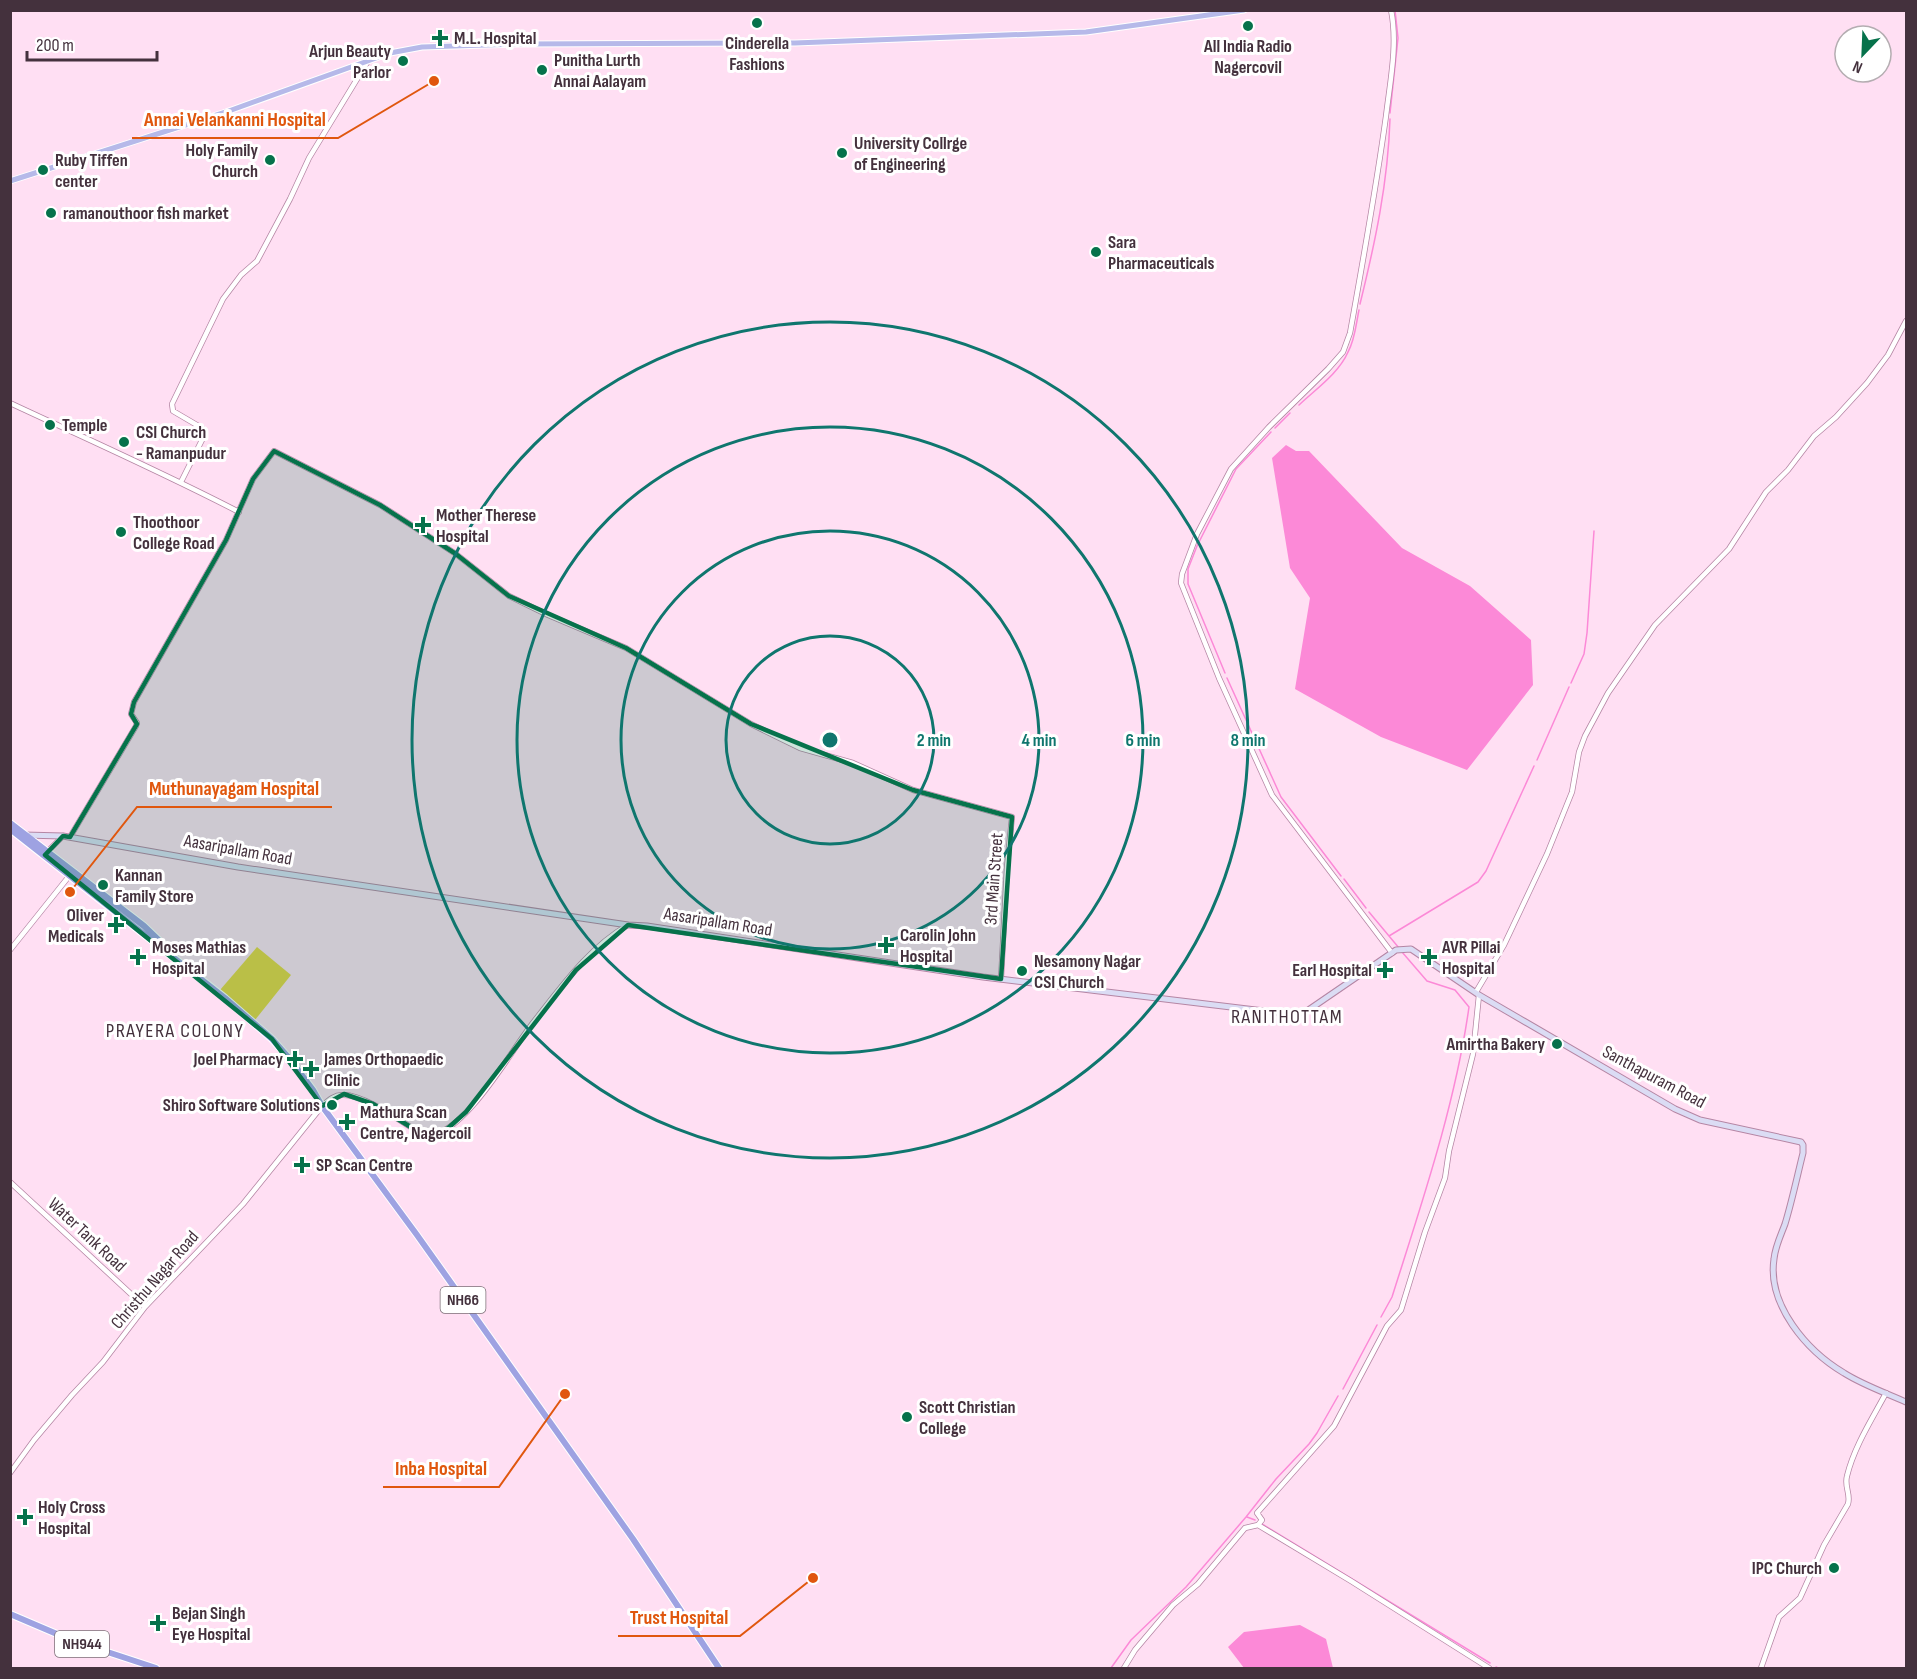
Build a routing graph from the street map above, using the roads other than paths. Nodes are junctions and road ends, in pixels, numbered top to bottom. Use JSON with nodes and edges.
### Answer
{"nodes":[{"id":1,"x":1244,"y":10,"type":"edge"},
{"id":2,"x":1391,"y":10,"type":"edge"},
{"id":3,"x":368,"y":61,"type":"junction"},
{"id":4,"x":10,"y":181,"type":"edge"},
{"id":5,"x":1906,"y":321,"type":"edge"},
{"id":6,"x":10,"y":403,"type":"edge"},
{"id":7,"x":181,"y":482,"type":"junction"},
{"id":8,"x":239,"y":512,"type":"junction"},
{"id":9,"x":10,"y":823,"type":"edge"},
{"id":10,"x":10,"y":829,"type":"edge"},
{"id":11,"x":23,"y":836,"type":"junction"},
{"id":12,"x":63,"y":836,"type":"junction"},
{"id":13,"x":70,"y":837,"type":"junction"},
{"id":14,"x":46,"y":853,"type":"junction"},
{"id":15,"x":70,"y":875,"type":"junction"},
{"id":16,"x":628,"y":925,"type":"junction"},
{"id":17,"x":10,"y":950,"type":"edge"},
{"id":18,"x":1399,"y":950,"type":"junction"},
{"id":19,"x":177,"y":958,"type":"junction"},
{"id":20,"x":1001,"y":979,"type":"junction"},
{"id":21,"x":1478,"y":993,"type":"junction"},
{"id":22,"x":322,"y":1106,"type":"junction"},
{"id":23,"x":10,"y":1182,"type":"edge"},
{"id":24,"x":145,"y":1307,"type":"junction"},
{"id":25,"x":1886,"y":1393,"type":"junction"},
{"id":26,"x":1906,"y":1402,"type":"edge"},
{"id":27,"x":10,"y":1473,"type":"edge"},
{"id":28,"x":1258,"y":1525,"type":"junction"},
{"id":29,"x":10,"y":1614,"type":"edge"},
{"id":30,"x":156,"y":1668,"type":"edge"},
{"id":31,"x":719,"y":1668,"type":"edge"},
{"id":32,"x":1124,"y":1668,"type":"edge"},
{"id":33,"x":1489,"y":1668,"type":"edge"},
{"id":34,"x":1761,"y":1668,"type":"edge"}],
"edges":[{"from":1,"to":3,"type":"main road"},
{"from":2,"to":18,"type":"street"},
{"from":3,"to":4,"type":"main road"},
{"from":3,"to":7,"type":"street"},
{"from":5,"to":21,"type":"street"},
{"from":6,"to":7,"type":"street"},
{"from":7,"to":8,"type":"street"},
{"from":8,"to":13,"type":"street"},
{"from":8,"to":20,"type":"street","name":"3rd Main Street"},
{"from":9,"to":11,"type":"highway","number":"NH66"},
{"from":10,"to":11,"type":"highway","number":"NH66"},
{"from":11,"to":12,"type":"main road","name":"Aasaripallam Road"},
{"from":11,"to":14,"type":"highway","number":"NH66"},
{"from":12,"to":13,"type":"main road","name":"Aasaripallam Road"},
{"from":12,"to":14,"type":"street"},
{"from":13,"to":16,"type":"main road","name":"Aasaripallam Road"},
{"from":14,"to":15,"type":"highway","number":"NH66"},
{"from":14,"to":19,"type":"highway","number":"NH66"},
{"from":15,"to":17,"type":"street"},
{"from":15,"to":19,"type":"highway","number":"NH66"},
{"from":16,"to":20,"type":"main road","name":"Aasaripallam Road"},
{"from":16,"to":22,"type":"street"},
{"from":18,"to":20,"type":"main road","name":"Aasaripallam Road"},
{"from":18,"to":21,"type":"main road","name":"Santhapuram Road"},
{"from":19,"to":22,"type":"highway","number":"NH66"},
{"from":21,"to":25,"type":"main road","name":"Santhapuram Road"},
{"from":21,"to":28,"type":"street"},
{"from":22,"to":24,"type":"street","name":"Christhu Nagar Road"},
{"from":22,"to":31,"type":"highway","number":"NH66"},
{"from":23,"to":24,"type":"street","name":"Water Tank Road"},
{"from":24,"to":27,"type":"street","name":"Christhu Nagar Road"},
{"from":25,"to":26,"type":"main road","name":"Santhapuram Road"},
{"from":25,"to":34,"type":"street"},
{"from":28,"to":32,"type":"street"},
{"from":28,"to":33,"type":"street"},
{"from":29,"to":30,"type":"highway","number":"NH944"}]}
